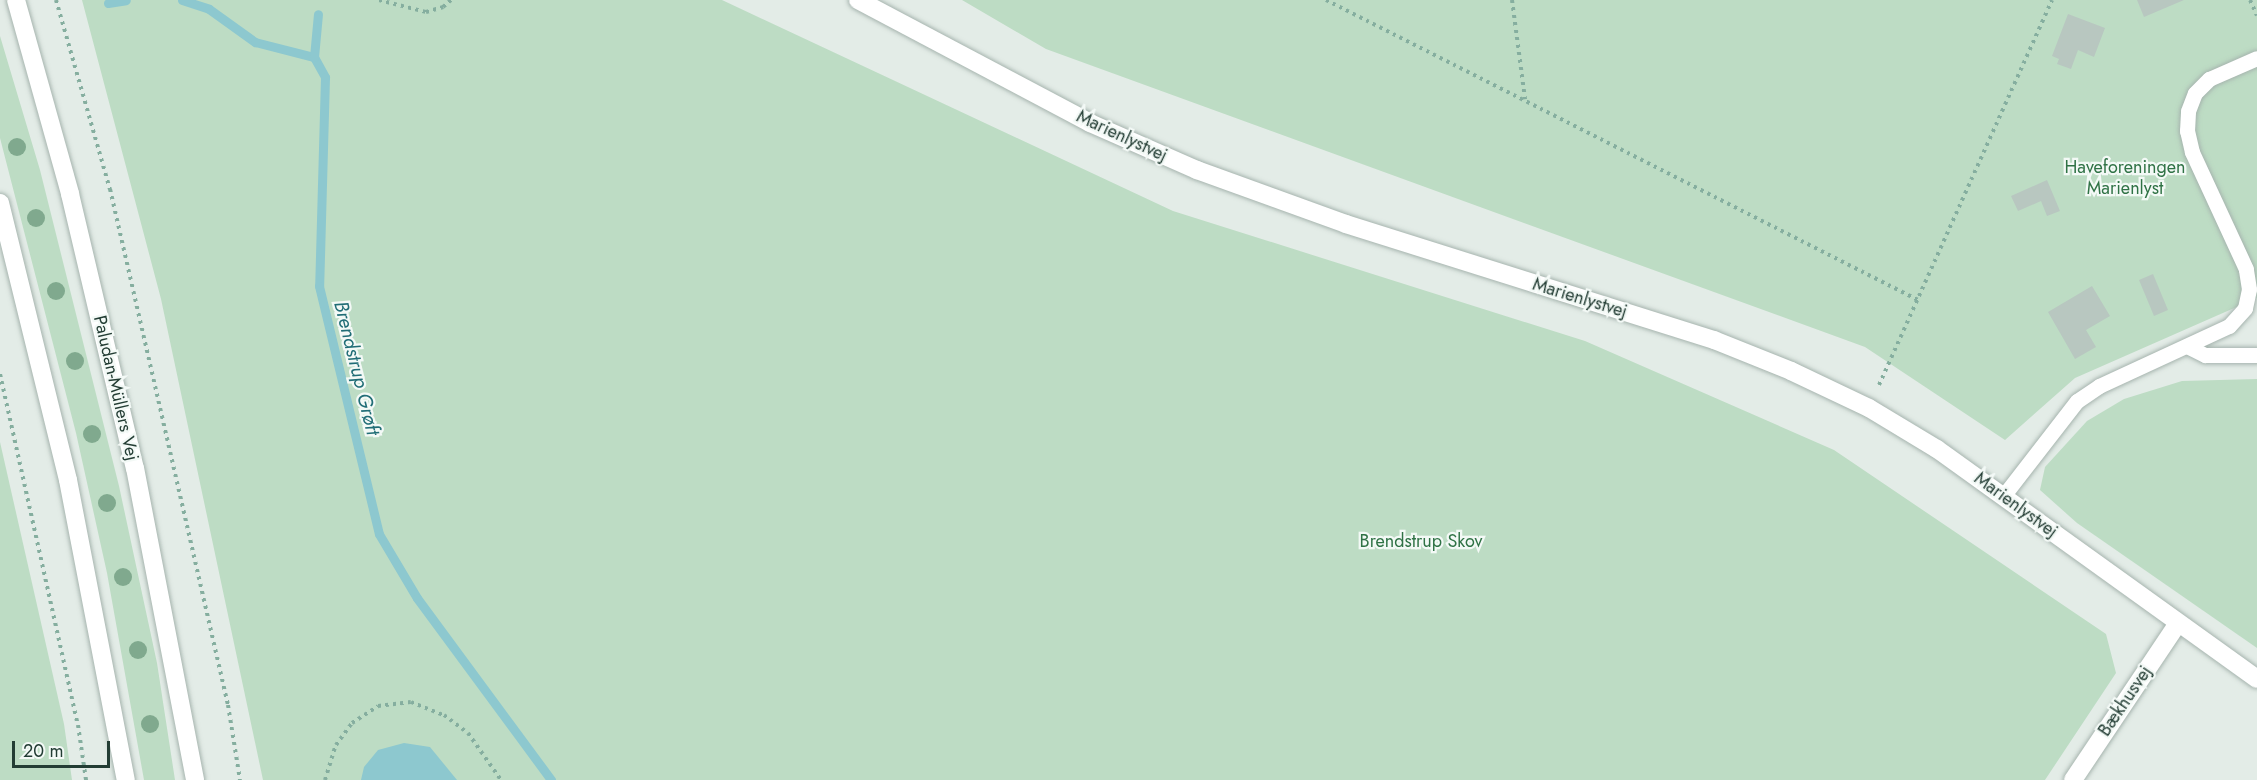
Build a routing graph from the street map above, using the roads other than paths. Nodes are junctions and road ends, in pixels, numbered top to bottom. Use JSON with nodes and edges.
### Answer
{"nodes":[{"id":1,"x":16,"y":0,"type":"edge"},
{"id":2,"x":858,"y":0,"type":"edge"},
{"id":3,"x":2257,"y":58,"type":"edge"},
{"id":4,"x":0,"y":203,"type":"edge"},
{"id":5,"x":2189,"y":347,"type":"junction"},
{"id":6,"x":2257,"y":355,"type":"edge"},
{"id":7,"x":2004,"y":495,"type":"junction"},
{"id":8,"x":2178,"y":623,"type":"junction"},
{"id":9,"x":2257,"y":679,"type":"edge"},
{"id":10,"x":126,"y":780,"type":"edge"},
{"id":11,"x":195,"y":780,"type":"edge"},
{"id":12,"x":2073,"y":780,"type":"edge"}],
"edges":[{"from":1,"to":11,"type":"street","name":"Paludan-Müllers Vej"},
{"from":2,"to":7,"type":"street","name":"Marienlystvej"},
{"from":3,"to":5,"type":"lane"},
{"from":4,"to":10,"type":"street"},
{"from":5,"to":6,"type":"lane"},
{"from":5,"to":7,"type":"lane"},
{"from":7,"to":8,"type":"street","name":"Marienlystvej"},
{"from":8,"to":9,"type":"street","name":"Marienlystvej"},
{"from":8,"to":12,"type":"street","name":"Bækhusvej"}]}
